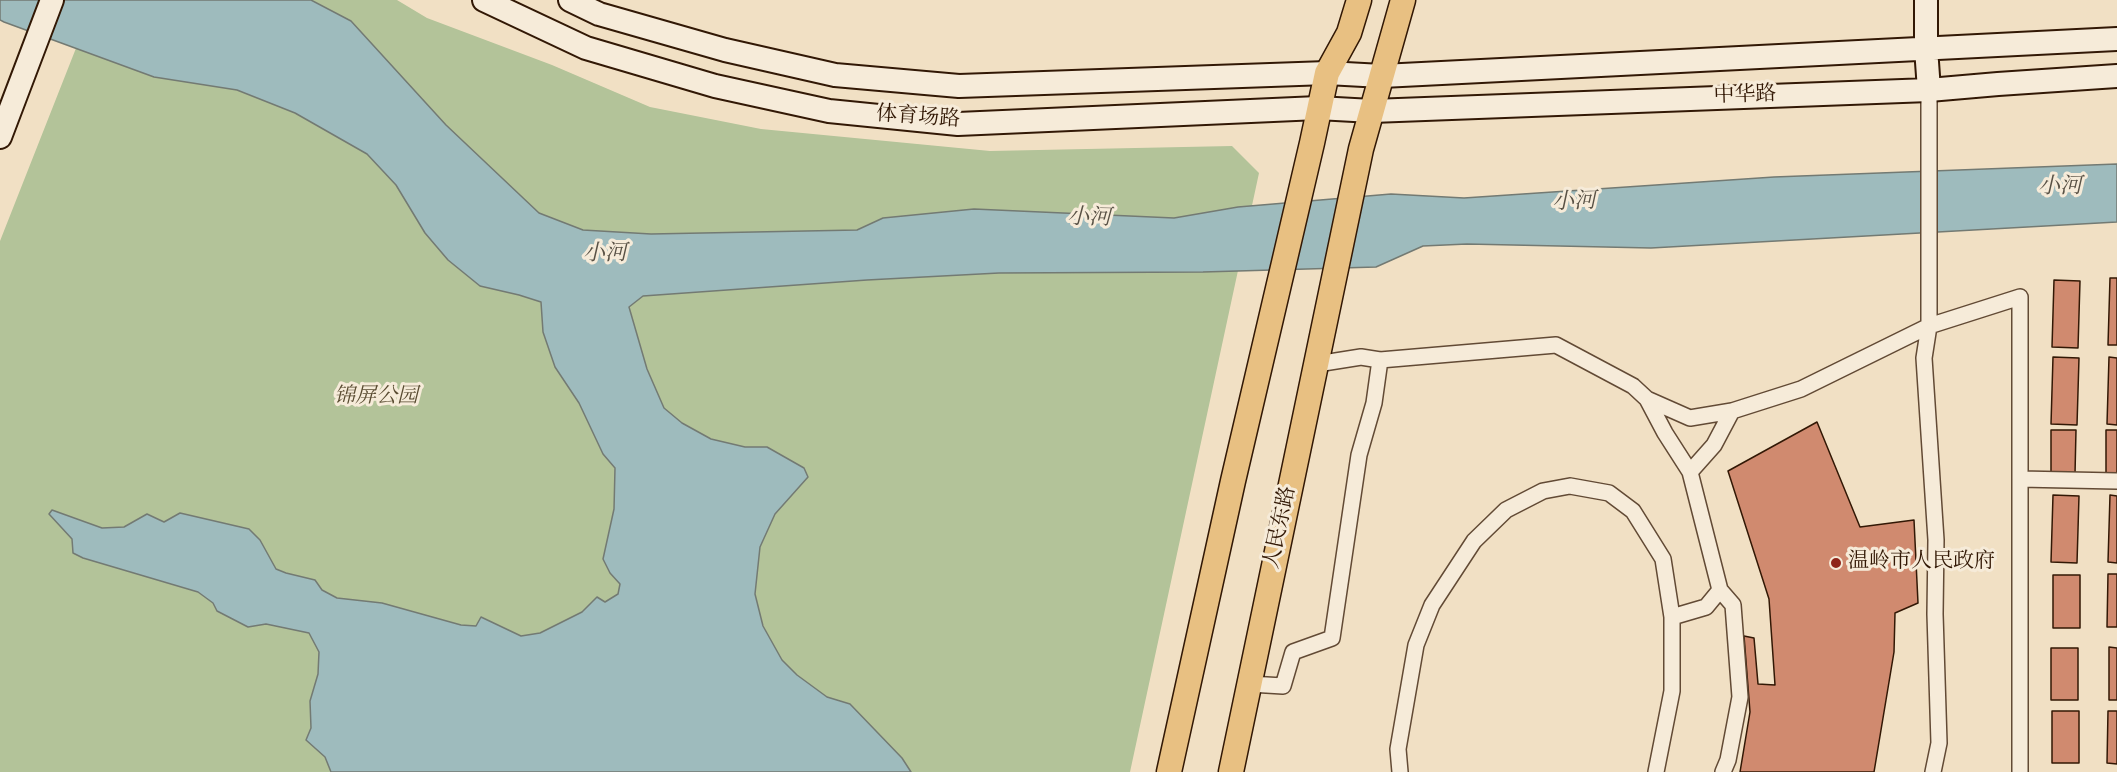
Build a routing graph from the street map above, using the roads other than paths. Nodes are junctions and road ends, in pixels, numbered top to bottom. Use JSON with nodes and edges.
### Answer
{"nodes":[{"id":1,"x":52,"y":0,"type":"edge"},
{"id":2,"x":484,"y":0,"type":"edge"},
{"id":3,"x":570,"y":0,"type":"edge"},
{"id":4,"x":1359,"y":0,"type":"edge"},
{"id":5,"x":1403,"y":0,"type":"edge"},
{"id":6,"x":1926,"y":0,"type":"edge"},
{"id":7,"x":2117,"y":39,"type":"edge"},
{"id":8,"x":1926,"y":48,"type":"junction"},
{"id":9,"x":1327,"y":73,"type":"junction"},
{"id":10,"x":1382,"y":76,"type":"junction"},
{"id":11,"x":2117,"y":76,"type":"edge"},
{"id":12,"x":1929,"y":90,"type":"junction"},
{"id":13,"x":1318,"y":108,"type":"junction"},
{"id":14,"x":1372,"y":111,"type":"junction"},
{"id":15,"x":0,"y":137,"type":"edge"},
{"id":16,"x":1929,"y":326,"type":"junction"},
{"id":17,"x":1380,"y":360,"type":"junction"},
{"id":18,"x":1317,"y":364,"type":"junction"},
{"id":19,"x":1647,"y":399,"type":"junction"},
{"id":20,"x":1732,"y":411,"type":"junction"},
{"id":21,"x":1690,"y":472,"type":"junction"},
{"id":22,"x":2020,"y":478,"type":"junction"},
{"id":23,"x":2117,"y":481,"type":"edge"},
{"id":24,"x":1720,"y":590,"type":"junction"},
{"id":25,"x":1672,"y":617,"type":"junction"},
{"id":26,"x":1250,"y":684,"type":"junction"},
{"id":27,"x":1169,"y":772,"type":"edge"},
{"id":28,"x":1231,"y":772,"type":"edge"},
{"id":29,"x":1400,"y":772,"type":"edge"},
{"id":30,"x":1656,"y":772,"type":"edge"},
{"id":31,"x":1723,"y":772,"type":"edge"},
{"id":32,"x":1932,"y":772,"type":"edge"},
{"id":33,"x":2020,"y":772,"type":"edge"}],
"edges":[{"from":1,"to":15,"type":"main road"},
{"from":2,"to":13,"type":"main road","name":"体育场路"},
{"from":3,"to":9,"type":"main road","name":"体育场路"},
{"from":4,"to":9,"type":"main road"},
{"from":5,"to":10,"type":"main road"},
{"from":6,"to":8,"type":"main road"},
{"from":7,"to":8,"type":"main road","name":"中华路"},
{"from":8,"to":10,"type":"main road","name":"中华路"},
{"from":8,"to":12,"type":"main road"},
{"from":9,"to":10,"type":"main road","name":"体育场路"},
{"from":9,"to":13,"type":"main road"},
{"from":10,"to":14,"type":"main road"},
{"from":11,"to":12,"type":"main road","name":"中华路"},
{"from":12,"to":14,"type":"main road","name":"中华路"},
{"from":12,"to":16,"type":"street"},
{"from":13,"to":14,"type":"main road","name":"体育场路"},
{"from":13,"to":27,"type":"main road"},
{"from":14,"to":18,"type":"main road","name":"人民东路"},
{"from":16,"to":20,"type":"street"},
{"from":16,"to":22,"type":"street"},
{"from":16,"to":32,"type":"street"},
{"from":17,"to":18,"type":"street"},
{"from":17,"to":19,"type":"street"},
{"from":17,"to":26,"type":"street"},
{"from":18,"to":26,"type":"main road","name":"人民东路"},
{"from":19,"to":20,"type":"street"},
{"from":19,"to":21,"type":"street"},
{"from":20,"to":21,"type":"street"},
{"from":21,"to":24,"type":"street"},
{"from":22,"to":23,"type":"street"},
{"from":22,"to":33,"type":"street"},
{"from":24,"to":25,"type":"street"},
{"from":24,"to":31,"type":"street"},
{"from":25,"to":29,"type":"street"},
{"from":25,"to":30,"type":"street"},
{"from":26,"to":28,"type":"main road","name":"人民东路"}]}
